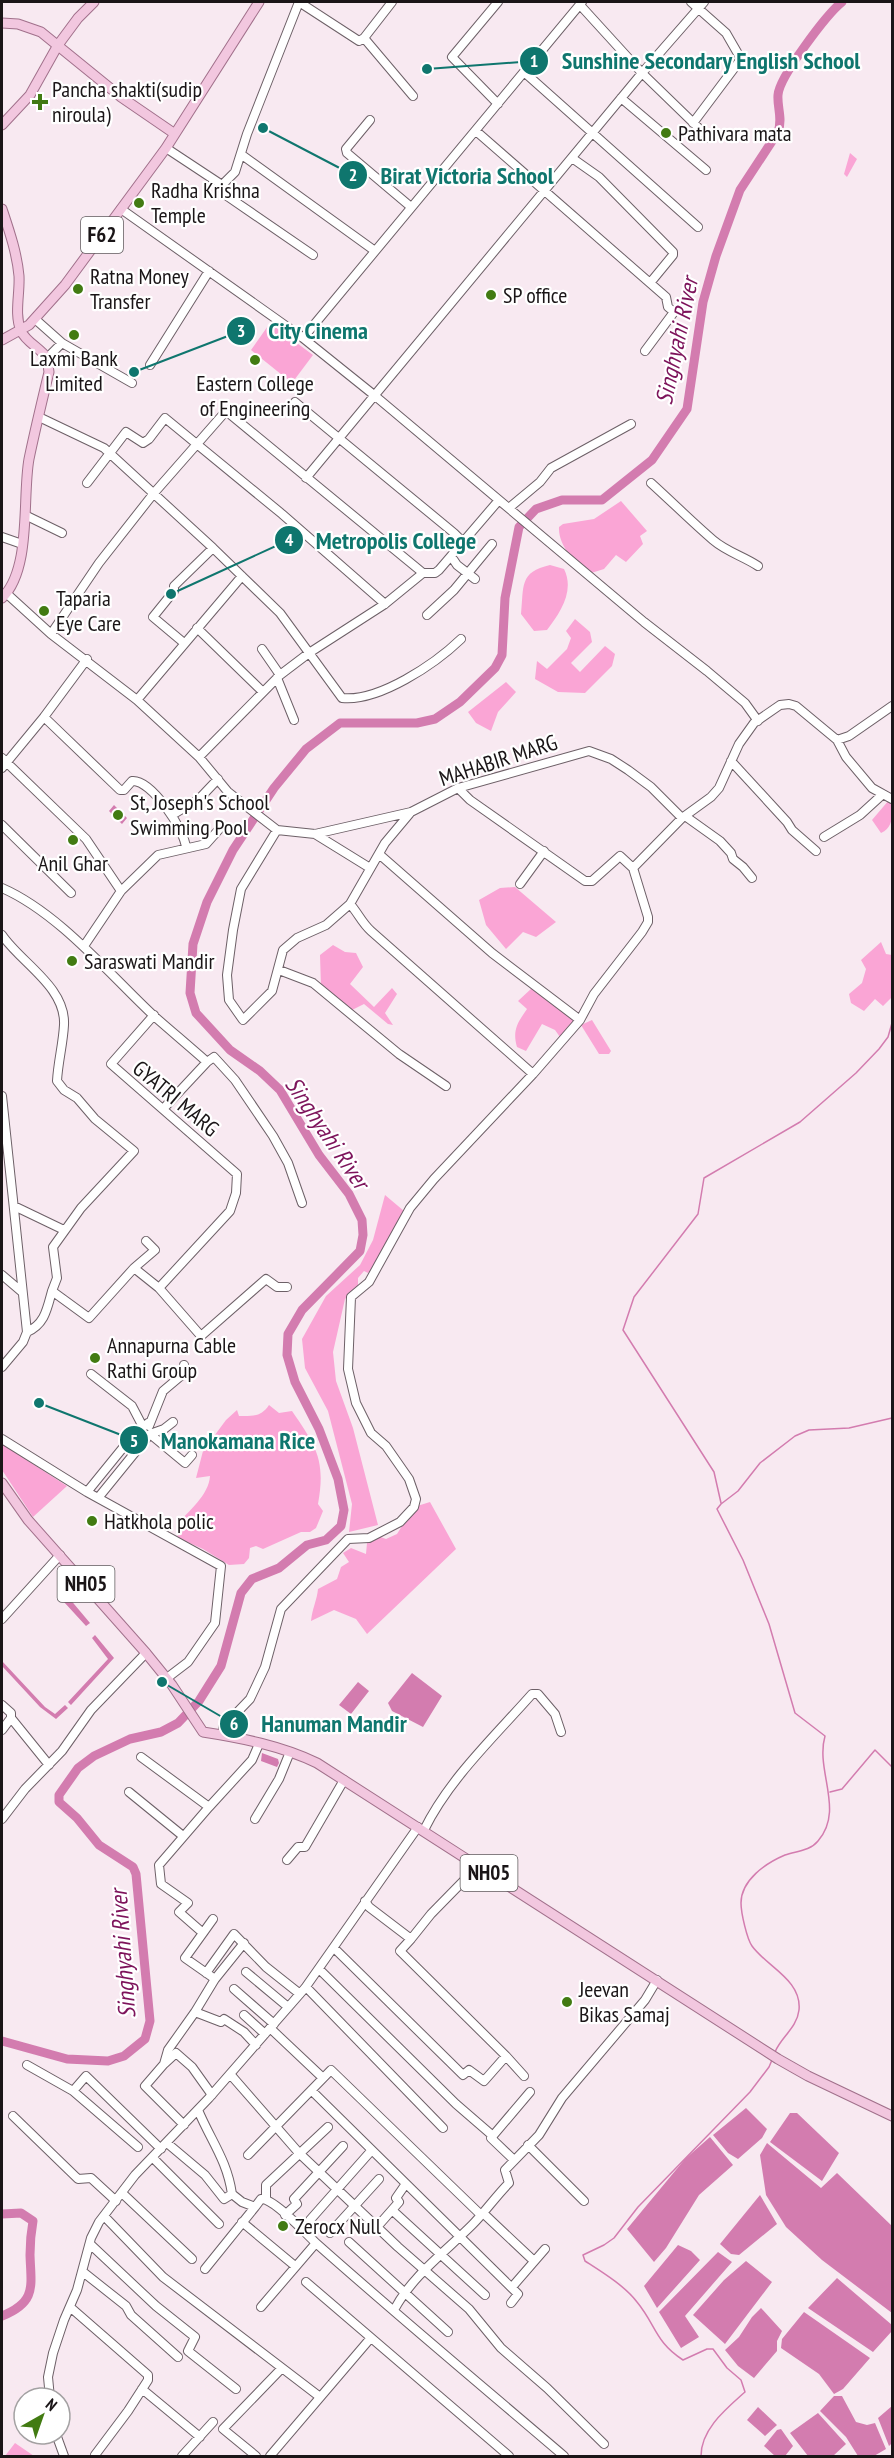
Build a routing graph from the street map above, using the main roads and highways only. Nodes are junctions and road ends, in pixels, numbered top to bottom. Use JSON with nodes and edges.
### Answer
{"nodes":[{"id":1,"x":94,"y":2,"type":"edge"},
{"id":2,"x":261,"y":2,"type":"edge"},
{"id":3,"x":2,"y":23,"type":"edge"},
{"id":4,"x":58,"y":45,"type":"junction"},
{"id":5,"x":2,"y":125,"type":"edge"},
{"id":6,"x":175,"y":134,"type":"junction"},
{"id":7,"x":2,"y":209,"type":"edge"},
{"id":8,"x":4,"y":227,"type":"edge"},
{"id":9,"x":21,"y":330,"type":"junction"},
{"id":10,"x":2,"y":340,"type":"edge"},
{"id":11,"x":4,"y":596,"type":"edge"},
{"id":12,"x":2,"y":1483,"type":"edge"},
{"id":13,"x":892,"y":2116,"type":"edge"}],
"edges":[{"from":1,"to":4,"type":"main road"},
{"from":2,"to":6,"type":"main road","number":"F62"},
{"from":3,"to":4,"type":"main road"},
{"from":4,"to":5,"type":"main road"},
{"from":4,"to":6,"type":"main road"},
{"from":6,"to":9,"type":"main road","number":"F62"},
{"from":7,"to":8,"type":"main road"},
{"from":8,"to":9,"type":"main road"},
{"from":9,"to":10,"type":"main road","number":"F62"},
{"from":9,"to":11,"type":"main road"},
{"from":12,"to":13,"type":"main road","number":"NH05"}]}
